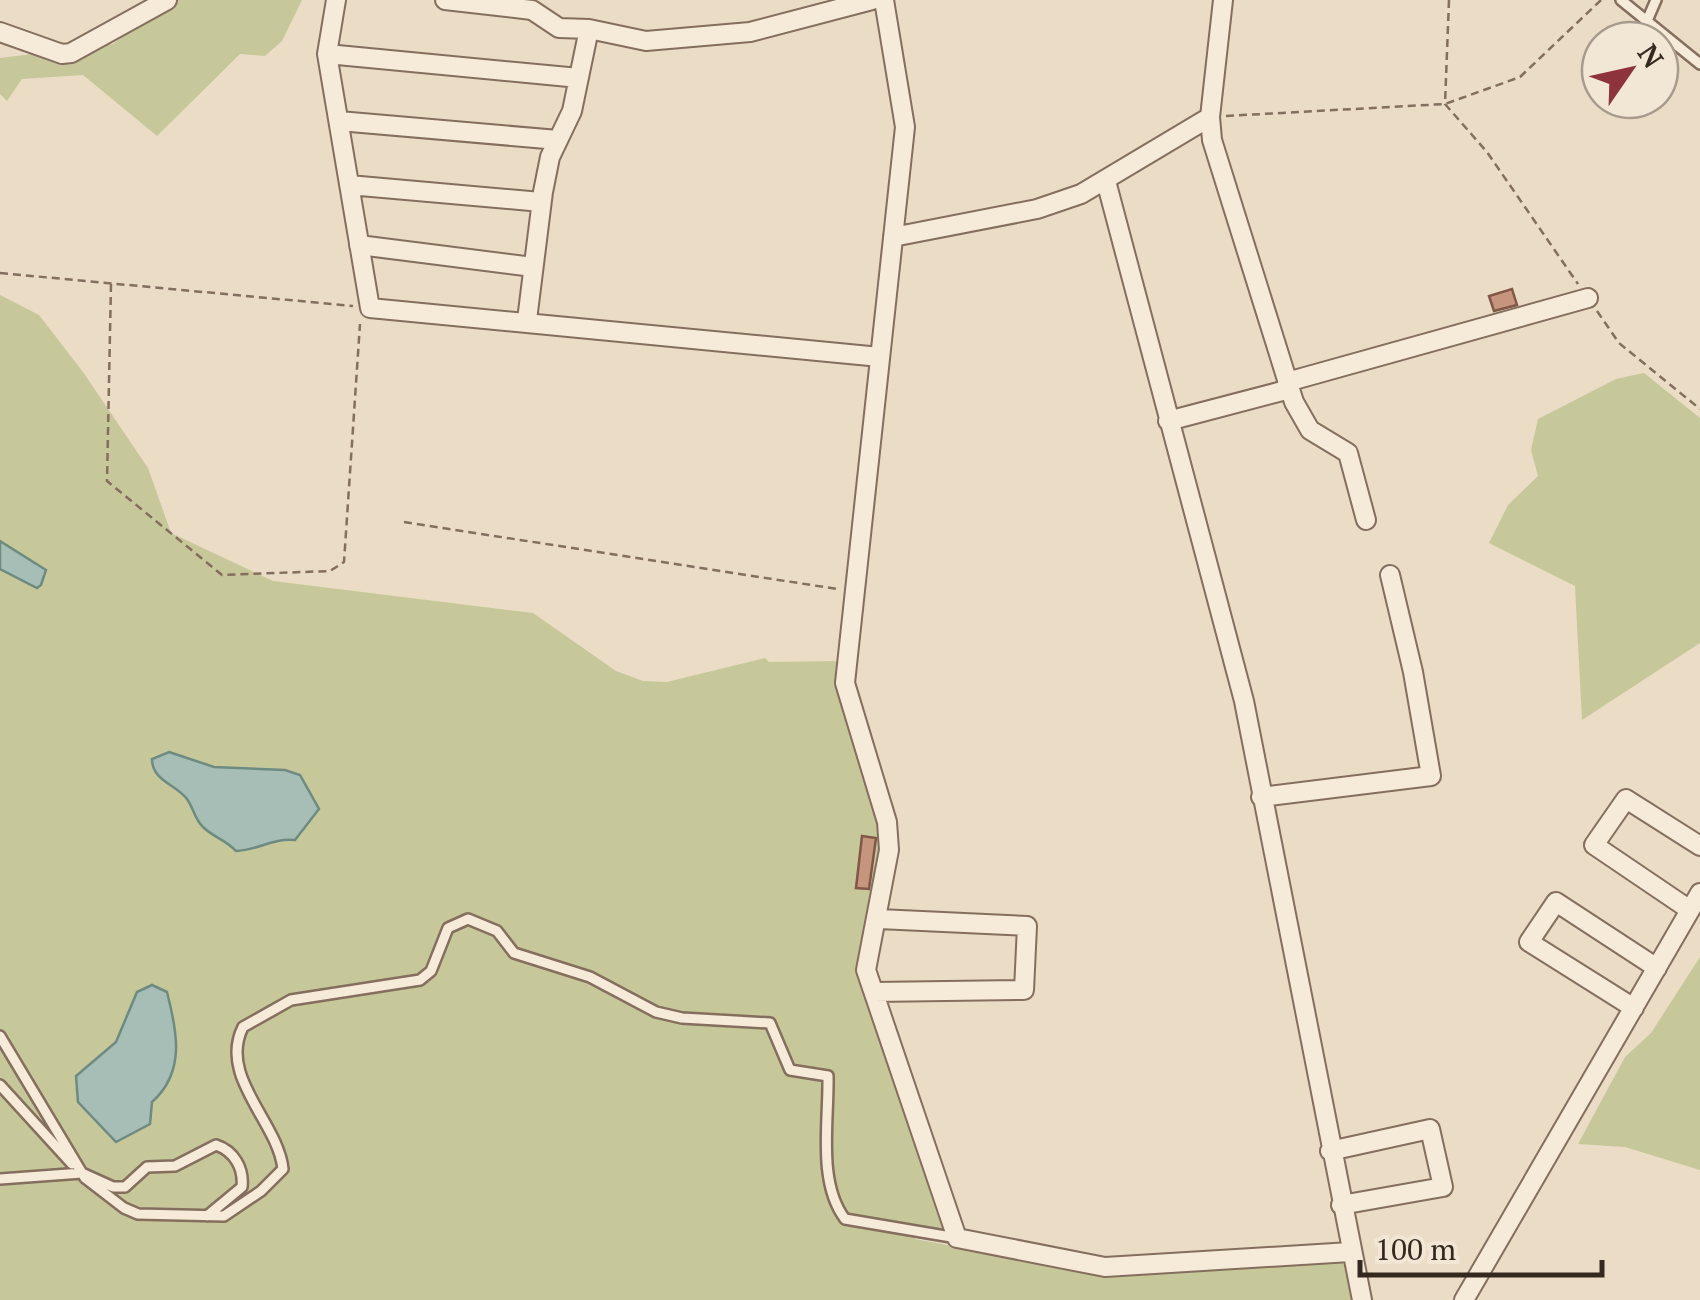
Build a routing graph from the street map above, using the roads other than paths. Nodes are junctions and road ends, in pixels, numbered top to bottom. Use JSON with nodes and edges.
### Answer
{"nodes":[{"id":1,"x":167,"y":0,"type":"edge"},
{"id":2,"x":336,"y":0,"type":"edge"},
{"id":3,"x":446,"y":0,"type":"edge"},
{"id":4,"x":872,"y":0,"type":"edge"},
{"id":5,"x":884,"y":0,"type":"edge"},
{"id":6,"x":1224,"y":0,"type":"edge"},
{"id":7,"x":1621,"y":0,"type":"edge"},
{"id":8,"x":1643,"y":20,"type":"edge"},
{"id":9,"x":590,"y":29,"type":"junction"},
{"id":10,"x":0,"y":32,"type":"edge"},
{"id":11,"x":1680,"y":49,"type":"edge"},
{"id":12,"x":327,"y":54,"type":"junction"},
{"id":13,"x":1700,"y":64,"type":"edge"},
{"id":14,"x":579,"y":78,"type":"junction"},
{"id":15,"x":1210,"y":118,"type":"junction"},
{"id":16,"x":338,"y":122,"type":"junction"},
{"id":17,"x":558,"y":140,"type":"junction"},
{"id":18,"x":1106,"y":181,"type":"junction"},
{"id":19,"x":349,"y":185,"type":"junction"},
{"id":20,"x":541,"y":202,"type":"junction"},
{"id":21,"x":893,"y":238,"type":"junction"},
{"id":22,"x":359,"y":245,"type":"junction"},
{"id":23,"x":532,"y":267,"type":"junction"},
{"id":24,"x":1588,"y":298,"type":"road end"},
{"id":25,"x":527,"y":320,"type":"junction"},
{"id":26,"x":880,"y":357,"type":"junction"},
{"id":27,"x":1289,"y":386,"type":"junction"},
{"id":28,"x":1168,"y":421,"type":"junction"},
{"id":29,"x":1366,"y":520,"type":"dead end"},
{"id":30,"x":1390,"y":574,"type":"dead end"},
{"id":31,"x":1262,"y":798,"type":"junction"},
{"id":32,"x":1700,"y":846,"type":"edge"},
{"id":33,"x":1695,"y":902,"type":"edge"},
{"id":34,"x":879,"y":918,"type":"junction"},
{"id":35,"x":1657,"y":968,"type":"junction"},
{"id":36,"x":874,"y":992,"type":"junction"},
{"id":37,"x":1634,"y":1008,"type":"junction"},
{"id":38,"x":0,"y":1036,"type":"edge"},
{"id":39,"x":0,"y":1085,"type":"edge"},
{"id":40,"x":1330,"y":1151,"type":"junction"},
{"id":41,"x":80,"y":1172,"type":"junction"},
{"id":42,"x":0,"y":1178,"type":"edge"},
{"id":43,"x":1341,"y":1206,"type":"junction"},
{"id":44,"x":207,"y":1216,"type":"junction"},
{"id":45,"x":957,"y":1238,"type":"junction"},
{"id":46,"x":1350,"y":1252,"type":"junction"},
{"id":47,"x":1362,"y":1300,"type":"edge"},
{"id":48,"x":1464,"y":1300,"type":"edge"}],
"edges":[{"from":1,"to":10,"type":"street"},
{"from":2,"to":12,"type":"street"},
{"from":3,"to":9,"type":"street"},
{"from":4,"to":9,"type":"street"},
{"from":5,"to":21,"type":"street"},
{"from":6,"to":15,"type":"street"},
{"from":7,"to":8,"type":"lane"},
{"from":9,"to":14,"type":"street"},
{"from":11,"to":13,"type":"lane"},
{"from":12,"to":14,"type":"street"},
{"from":12,"to":16,"type":"street"},
{"from":14,"to":17,"type":"street"},
{"from":15,"to":18,"type":"street"},
{"from":15,"to":27,"type":"street"},
{"from":16,"to":17,"type":"street"},
{"from":16,"to":19,"type":"street"},
{"from":17,"to":20,"type":"street"},
{"from":18,"to":21,"type":"street"},
{"from":18,"to":28,"type":"street"},
{"from":19,"to":20,"type":"street"},
{"from":19,"to":22,"type":"street"},
{"from":20,"to":23,"type":"street"},
{"from":21,"to":26,"type":"street"},
{"from":22,"to":23,"type":"street"},
{"from":22,"to":25,"type":"street"},
{"from":23,"to":25,"type":"street"},
{"from":24,"to":27,"type":"street"},
{"from":25,"to":26,"type":"street"},
{"from":26,"to":34,"type":"street"},
{"from":27,"to":28,"type":"street"},
{"from":27,"to":29,"type":"street"},
{"from":28,"to":31,"type":"street"},
{"from":30,"to":31,"type":"street"},
{"from":31,"to":40,"type":"street"},
{"from":32,"to":33,"type":"street"},
{"from":33,"to":35,"type":"street"},
{"from":34,"to":36,"type":"street"},
{"from":34,"to":36,"type":"street"},
{"from":35,"to":37,"type":"street"},
{"from":35,"to":37,"type":"street"},
{"from":36,"to":45,"type":"street"},
{"from":37,"to":48,"type":"street"},
{"from":38,"to":41,"type":"lane"},
{"from":39,"to":41,"type":"lane"},
{"from":40,"to":43,"type":"street"},
{"from":40,"to":43,"type":"street"},
{"from":41,"to":42,"type":"lane"},
{"from":41,"to":44,"type":"lane"},
{"from":41,"to":44,"type":"lane"},
{"from":43,"to":46,"type":"street"},
{"from":44,"to":45,"type":"lane"},
{"from":45,"to":46,"type":"street"},
{"from":46,"to":47,"type":"street"}]}
